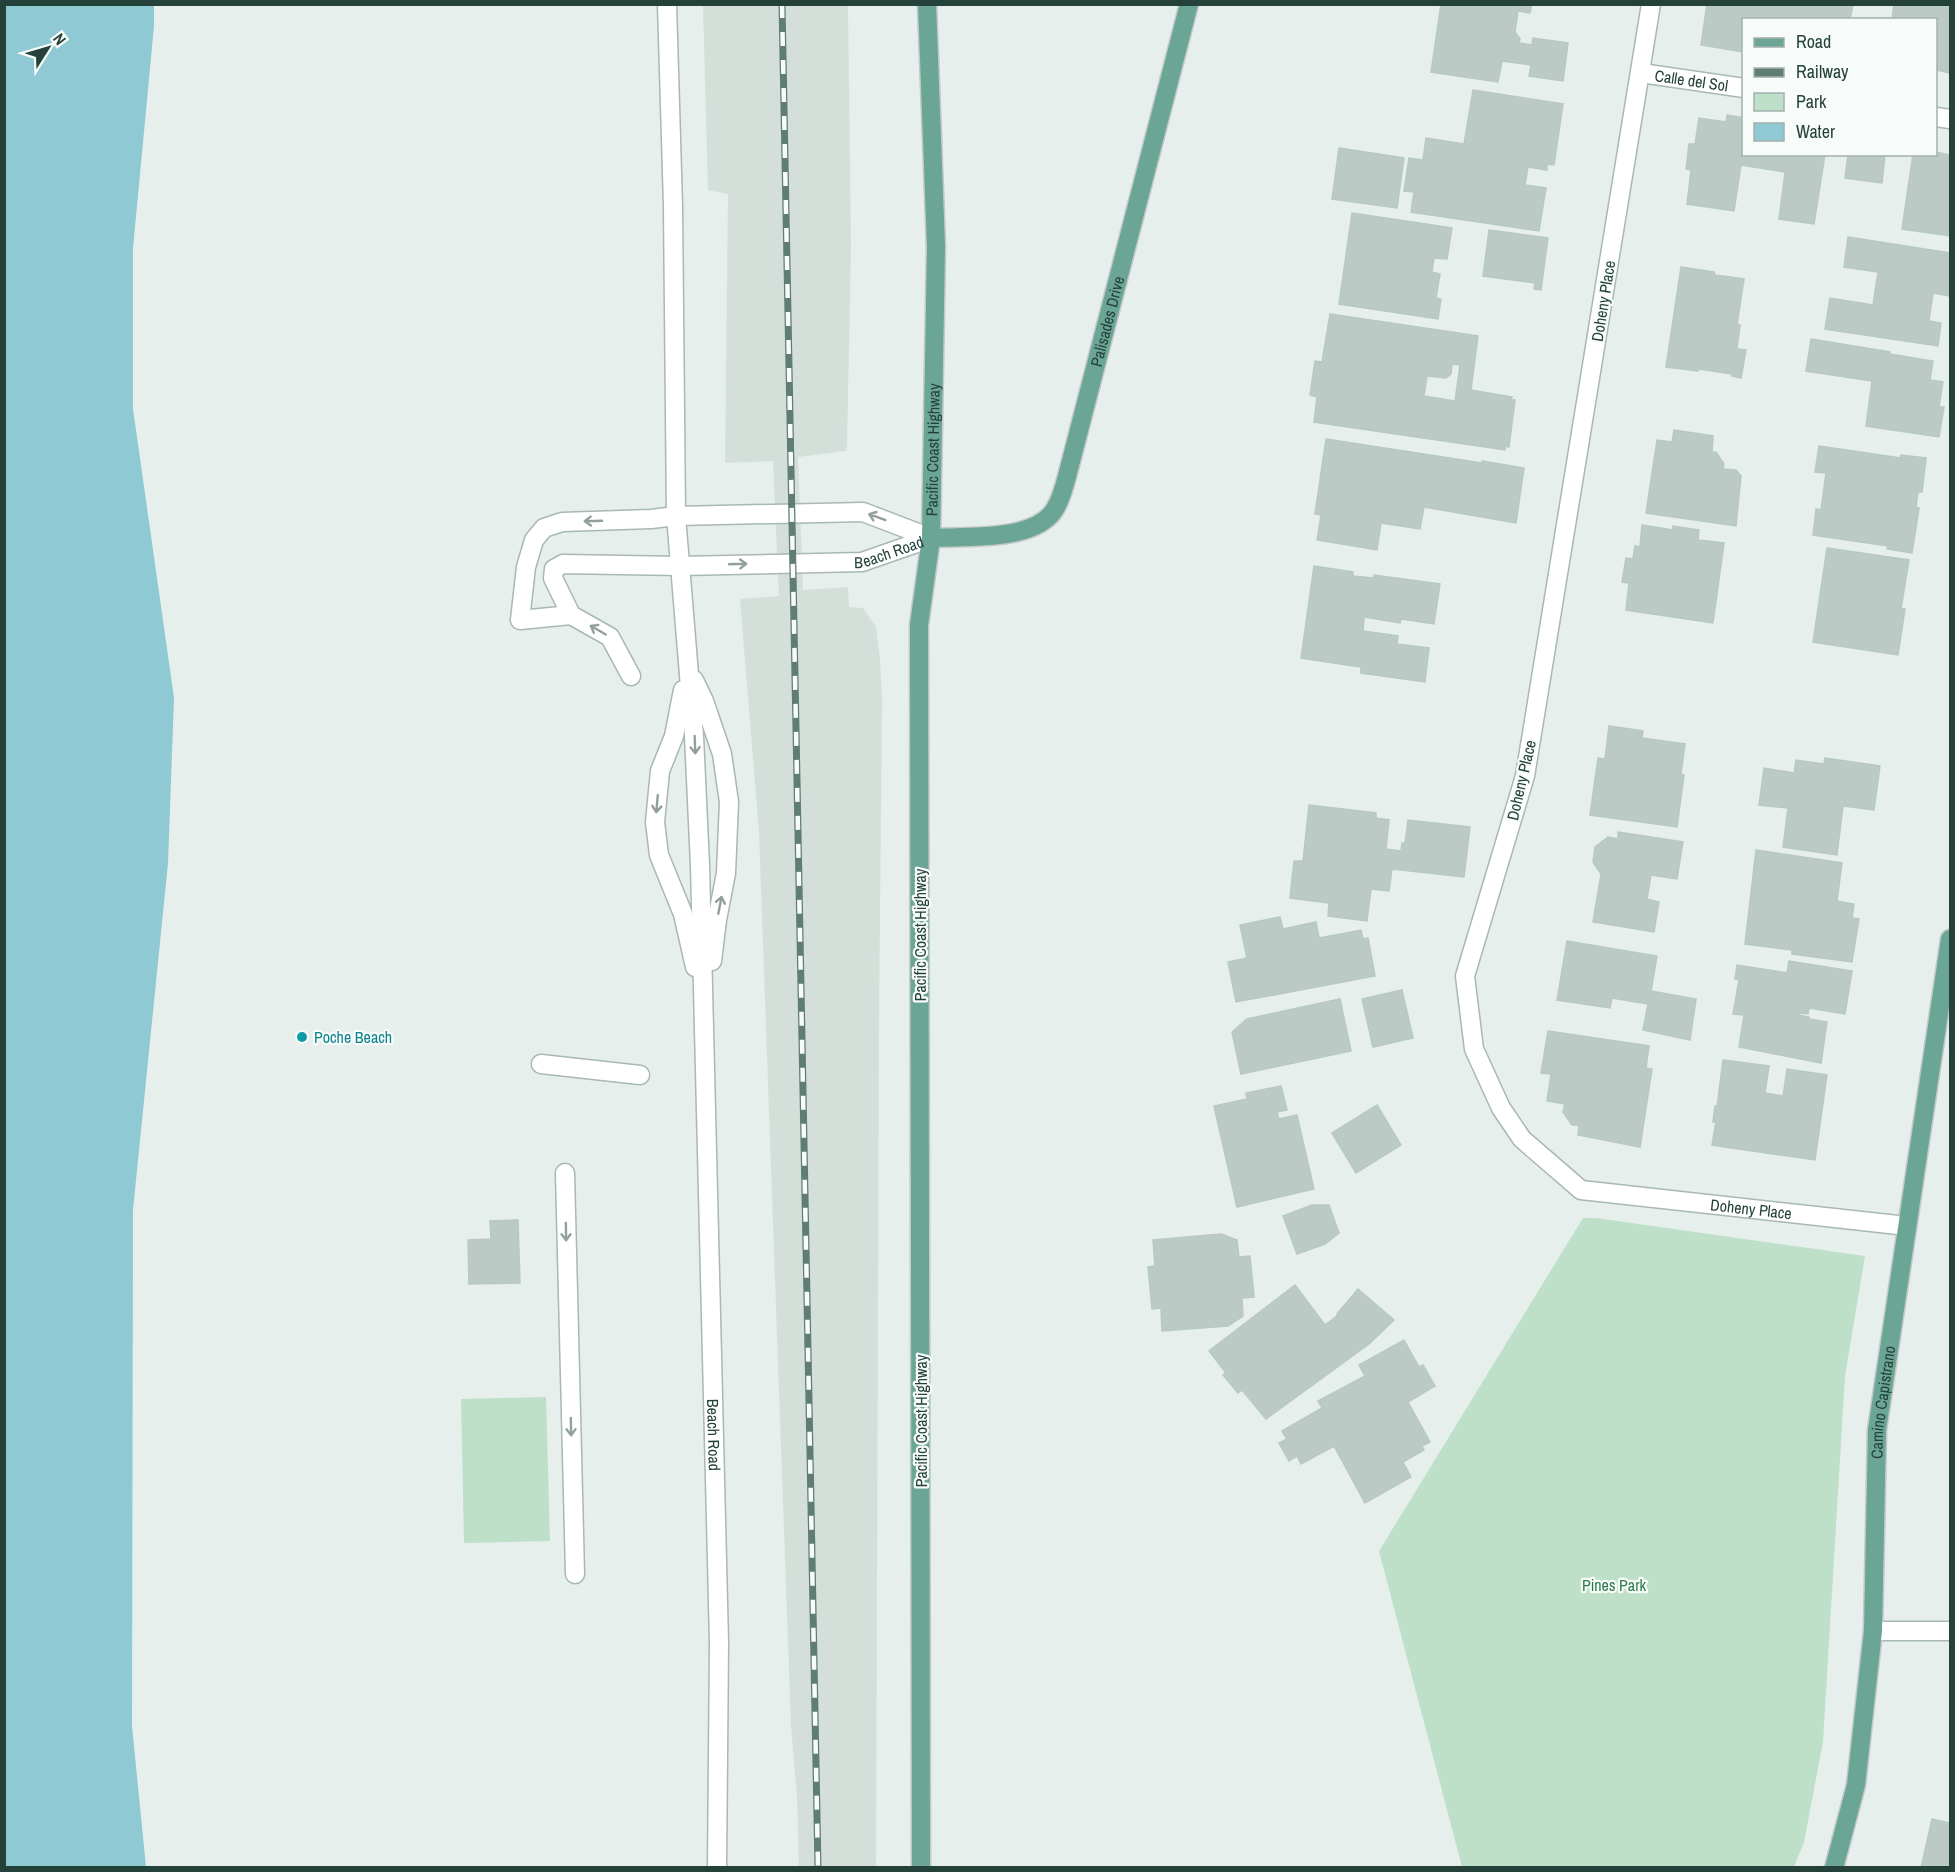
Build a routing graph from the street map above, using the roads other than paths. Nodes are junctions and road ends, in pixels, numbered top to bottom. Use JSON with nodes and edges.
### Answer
{"nodes":[{"id":1,"x":668,"y":4,"type":"edge"},
{"id":2,"x":927,"y":4,"type":"edge"},
{"id":3,"x":1189,"y":4,"type":"edge"},
{"id":4,"x":1651,"y":4,"type":"edge"},
{"id":5,"x":1641,"y":73,"type":"junction"},
{"id":6,"x":1742,"y":88,"type":"edge"},
{"id":7,"x":676,"y":516,"type":"junction"},
{"id":8,"x":932,"y":538,"type":"junction"},
{"id":9,"x":680,"y":566,"type":"junction"},
{"id":10,"x":571,"y":615,"type":"junction"},
{"id":11,"x":688,"y":666,"type":"junction"},
{"id":12,"x":631,"y":676,"type":"dead end"},
{"id":13,"x":1950,"y":939,"type":"edge"},
{"id":14,"x":704,"y":1004,"type":"junction"},
{"id":15,"x":541,"y":1064,"type":"dead end"},
{"id":16,"x":640,"y":1075,"type":"dead end"},
{"id":17,"x":565,"y":1173,"type":"dead end"},
{"id":18,"x":1907,"y":1226,"type":"junction"},
{"id":19,"x":575,"y":1574,"type":"dead end"},
{"id":20,"x":1873,"y":1630,"type":"junction"},
{"id":21,"x":1950,"y":1631,"type":"edge"},
{"id":22,"x":717,"y":1868,"type":"edge"},
{"id":23,"x":921,"y":1868,"type":"edge"},
{"id":24,"x":1834,"y":1868,"type":"edge"}],
"edges":[{"from":1,"to":7,"type":"street"},
{"from":2,"to":8,"type":"main road","name":"Pacific Coast Highway"},
{"from":3,"to":8,"type":"main road","name":"Palisades Drive"},
{"from":4,"to":5,"type":"street","name":"Doheny Place"},
{"from":5,"to":6,"type":"street","name":"Calle del Sol"},
{"from":5,"to":18,"type":"street","name":"Doheny Place"},
{"from":8,"to":7,"type":"street","name":"Beach Road","one_way":true},
{"from":7,"to":9,"type":"street","name":"Beach Road"},
{"from":7,"to":10,"type":"street","one_way":true},
{"from":9,"to":8,"type":"street","name":"Beach Road","one_way":true},
{"from":8,"to":23,"type":"main road","name":"Pacific Coast Highway"},
{"from":9,"to":10,"type":"street"},
{"from":9,"to":11,"type":"street","name":"Beach Road"},
{"from":12,"to":10,"type":"street","one_way":true},
{"from":11,"to":14,"type":"street","name":"Beach Road","one_way":true},
{"from":14,"to":11,"type":"street","name":"Beach Road","one_way":true},
{"from":11,"to":14,"type":"street","name":"Beach Road","one_way":true},
{"from":13,"to":18,"type":"main road","name":"Camino Capistrano"},
{"from":14,"to":22,"type":"street","name":"Beach Road"},
{"from":15,"to":16,"type":"street"},
{"from":17,"to":19,"type":"street","one_way":true},
{"from":18,"to":20,"type":"main road","name":"Camino Capistrano"},
{"from":20,"to":21,"type":"street"},
{"from":20,"to":24,"type":"main road","name":"Camino Capistrano"}]}
